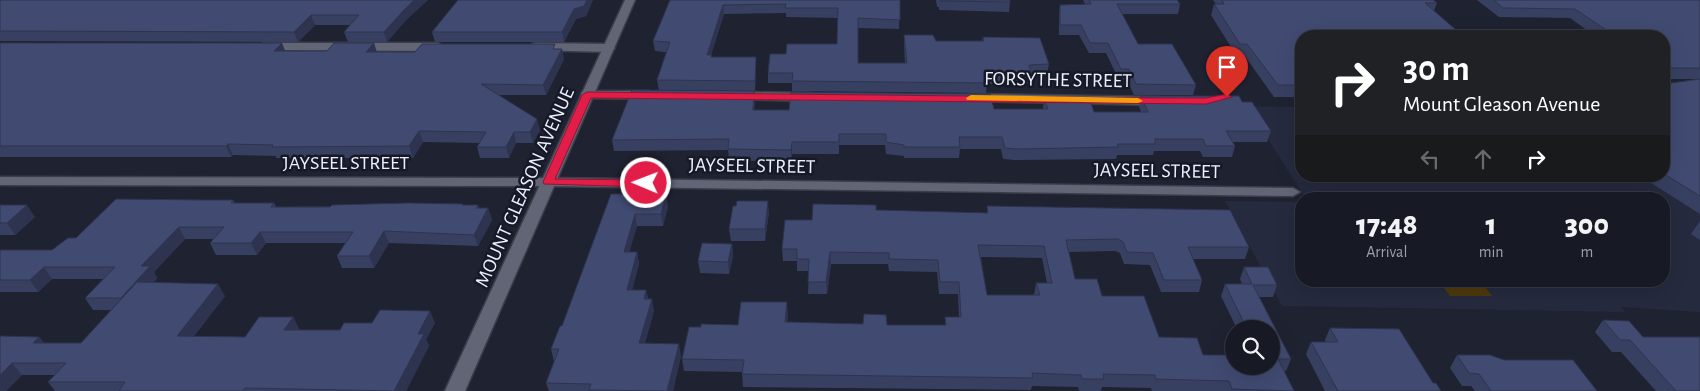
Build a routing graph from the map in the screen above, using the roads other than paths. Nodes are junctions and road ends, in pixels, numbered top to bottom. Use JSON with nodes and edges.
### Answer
{"nodes":[{"id":1,"x":630,"y":0,"type":"edge"},
{"id":2,"x":248,"y":47,"type":"edge"},
{"id":3,"x":447,"y":48,"type":"edge"},
{"id":4,"x":527,"y":48,"type":"edge"},
{"id":5,"x":609,"y":48,"type":"junction"},
{"id":6,"x":587,"y":95,"type":"junction"},
{"id":7,"x":665,"y":96,"type":"edge"},
{"id":8,"x":723,"y":96,"type":"edge"},
{"id":9,"x":829,"y":97,"type":"edge"},
{"id":10,"x":958,"y":98,"type":"edge"},
{"id":11,"x":1170,"y":101,"type":"edge"},
{"id":12,"x":0,"y":181,"type":"edge"},
{"id":13,"x":548,"y":182,"type":"junction"},
{"id":14,"x":1293,"y":192,"type":"dead end"},
{"id":15,"x":455,"y":391,"type":"edge"}],
"edges":[{"from":1,"to":5,"type":"street","name":"MOUNT GLEASON AVENUE"},
{"from":2,"to":3,"type":"street"},
{"from":4,"to":5,"type":"street"},
{"from":5,"to":6,"type":"street","name":"MOUNT GLEASON AVENUE"},
{"from":6,"to":7,"type":"street"},
{"from":6,"to":13,"type":"street","name":"MOUNT GLEASON AVENUE"},
{"from":8,"to":9,"type":"street"},
{"from":10,"to":11,"type":"street","name":"FORSYTHE STREET"},
{"from":12,"to":13,"type":"street","name":"JAYSEEL STREET"},
{"from":13,"to":14,"type":"street","name":"JAYSEEL STREET"},
{"from":13,"to":15,"type":"street","name":"MOUNT GLEASON AVENUE"}]}
